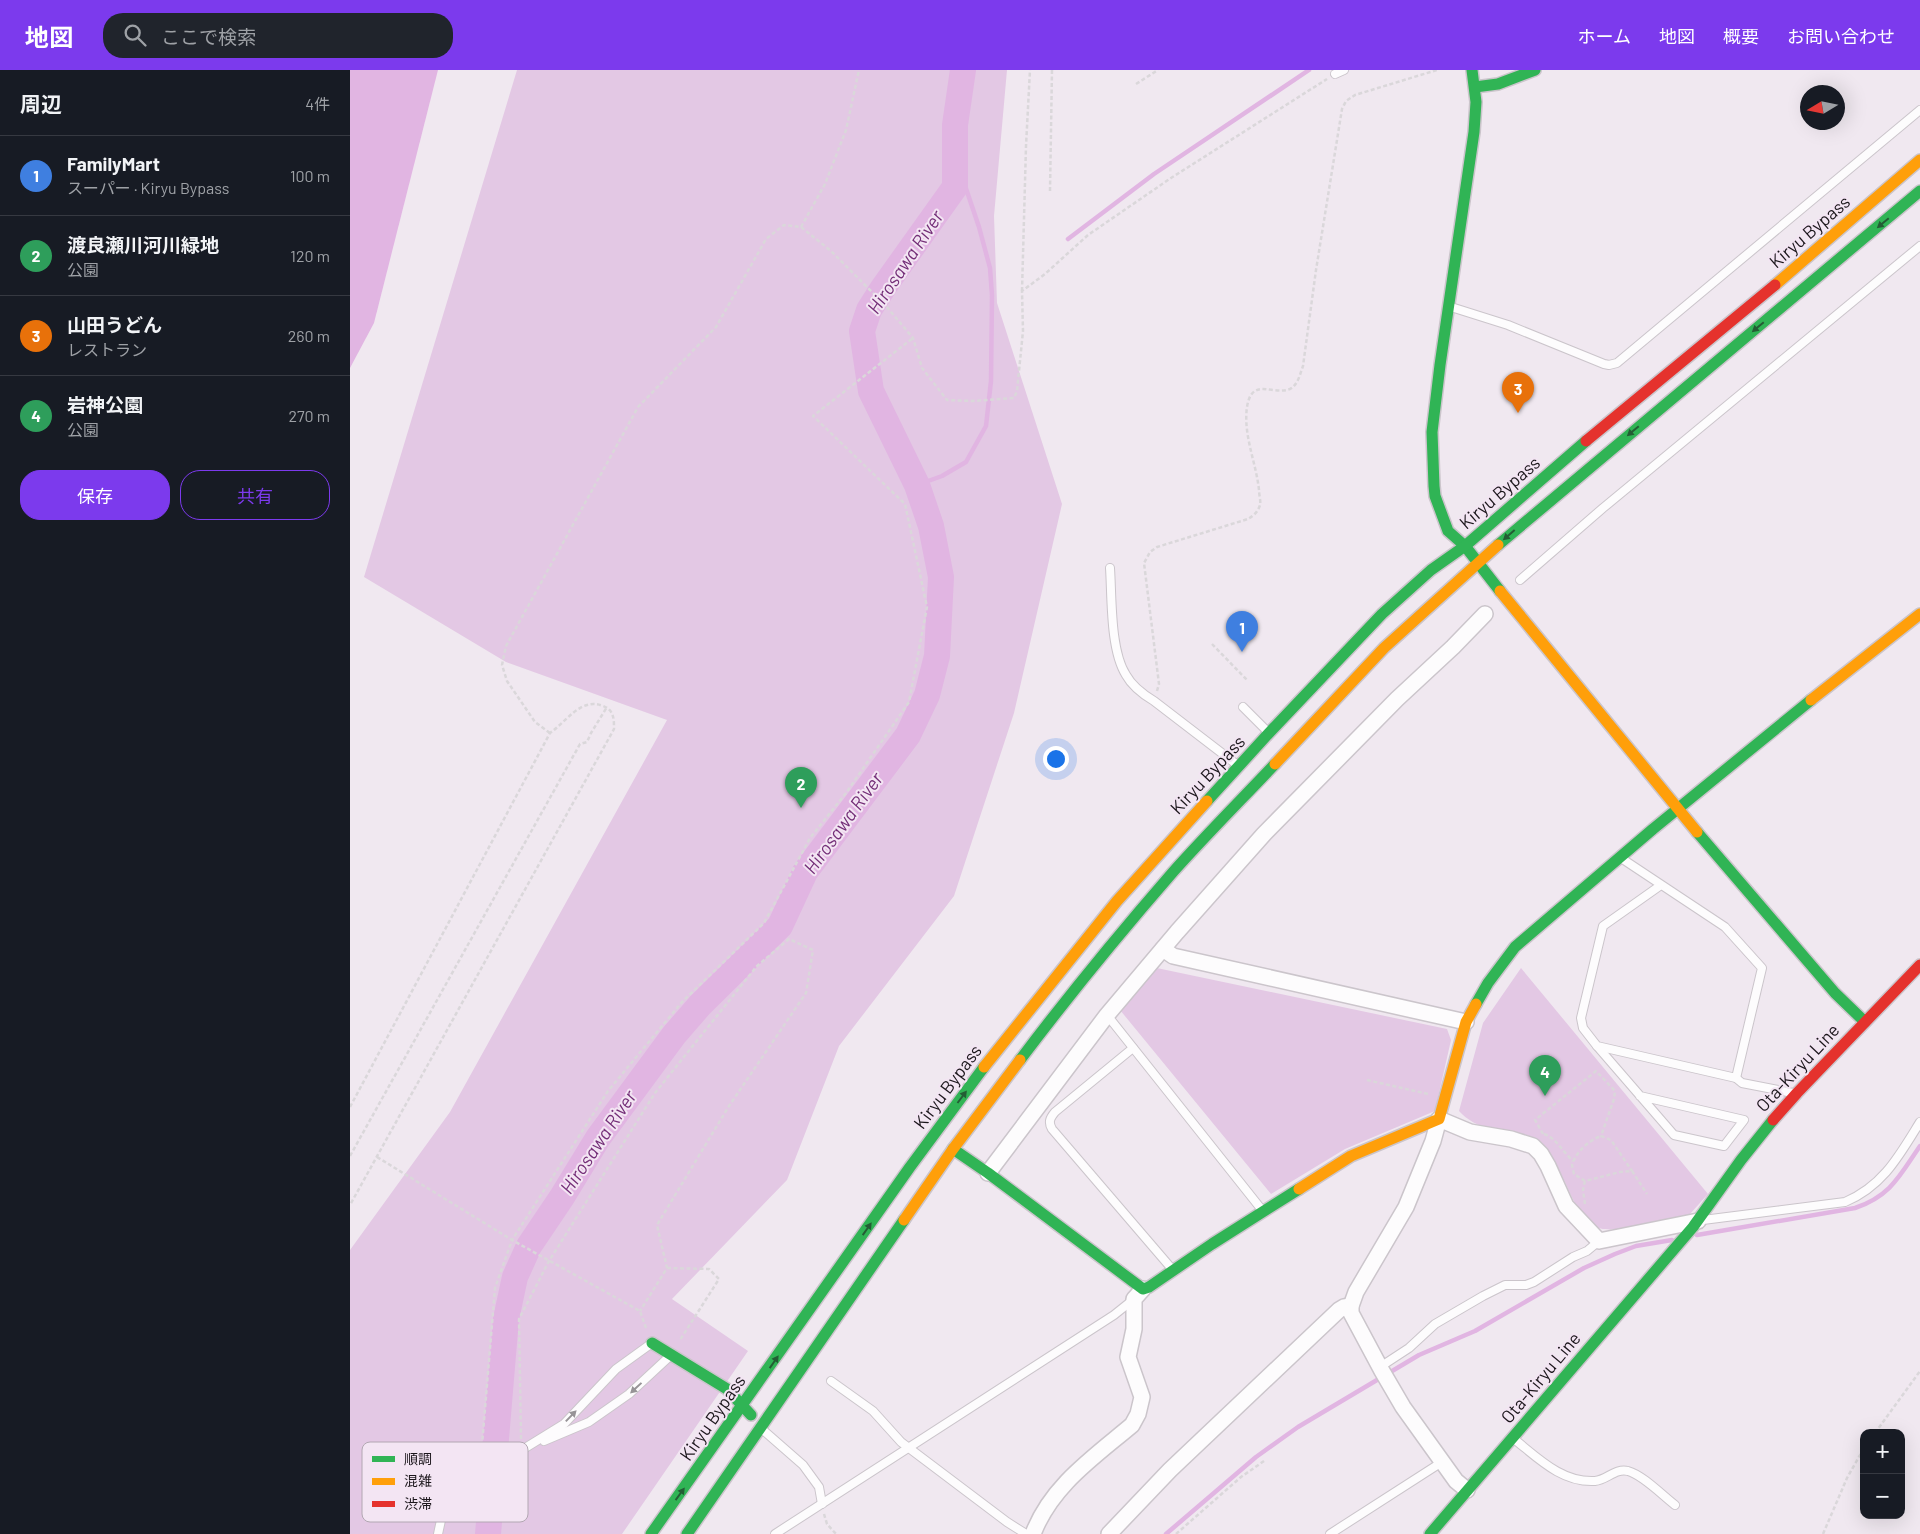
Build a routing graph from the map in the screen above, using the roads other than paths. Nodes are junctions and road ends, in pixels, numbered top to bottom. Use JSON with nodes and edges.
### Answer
{"nodes":[{"id":1,"x":1344,"y":70,"type":"edge"},
{"id":2,"x":1472,"y":70,"type":"edge"},
{"id":3,"x":1535,"y":70,"type":"edge"},
{"id":4,"x":1335,"y":74,"type":"road end"},
{"id":5,"x":1475,"y":87,"type":"junction"},
{"id":6,"x":1920,"y":110,"type":"edge"},
{"id":7,"x":1920,"y":160,"type":"edge"},
{"id":8,"x":1920,"y":191,"type":"edge"},
{"id":9,"x":1920,"y":246,"type":"edge"},
{"id":10,"x":1449,"y":307,"type":"junction"},
{"id":11,"x":1465,"y":546,"type":"junction"},
{"id":12,"x":1478,"y":564,"type":"junction"},
{"id":13,"x":1110,"y":568,"type":"dead end"},
{"id":14,"x":1520,"y":580,"type":"dead end"},
{"id":15,"x":1485,"y":614,"type":"dead end"},
{"id":16,"x":1920,"y":614,"type":"edge"},
{"id":17,"x":1243,"y":707,"type":"dead end"},
{"id":18,"x":1269,"y":733,"type":"junction"},
{"id":19,"x":1239,"y":767,"type":"junction"},
{"id":20,"x":1678,"y":809,"type":"junction"},
{"id":21,"x":1620,"y":857,"type":"junction"},
{"id":22,"x":1661,"y":885,"type":"junction"},
{"id":23,"x":1163,"y":949,"type":"junction"},
{"id":24,"x":1920,"y":965,"type":"edge"},
{"id":25,"x":1107,"y":1016,"type":"junction"},
{"id":26,"x":1466,"y":1022,"type":"junction"},
{"id":27,"x":1865,"y":1022,"type":"junction"},
{"id":28,"x":1597,"y":1046,"type":"junction"},
{"id":29,"x":1133,"y":1048,"type":"junction"},
{"id":30,"x":1736,"y":1078,"type":"junction"},
{"id":31,"x":1797,"y":1093,"type":"junction"},
{"id":32,"x":1640,"y":1096,"type":"junction"},
{"id":33,"x":1439,"y":1119,"type":"junction"},
{"id":34,"x":1920,"y":1122,"type":"edge"},
{"id":35,"x":953,"y":1149,"type":"junction"},
{"id":36,"x":988,"y":1173,"type":"junction"},
{"id":37,"x":1263,"y":1212,"type":"junction"},
{"id":38,"x":1696,"y":1224,"type":"junction"},
{"id":39,"x":1599,"y":1241,"type":"junction"},
{"id":40,"x":1174,"y":1272,"type":"junction"},
{"id":41,"x":1138,"y":1294,"type":"junction"},
{"id":42,"x":1351,"y":1306,"type":"junction"},
{"id":43,"x":652,"y":1343,"type":"joint"},
{"id":44,"x":671,"y":1354,"type":"junction"},
{"id":45,"x":1383,"y":1373,"type":"junction"},
{"id":46,"x":831,"y":1381,"type":"dead end"},
{"id":47,"x":743,"y":1405,"type":"junction"},
{"id":48,"x":761,"y":1427,"type":"junction"},
{"id":49,"x":1513,"y":1438,"type":"junction"},
{"id":50,"x":528,"y":1446,"type":"edge"},
{"id":51,"x":528,"y":1448,"type":"edge"},
{"id":52,"x":908,"y":1448,"type":"junction"},
{"id":53,"x":1442,"y":1462,"type":"junction"},
{"id":54,"x":1467,"y":1490,"type":"junction"},
{"id":55,"x":822,"y":1504,"type":"junction"},
{"id":56,"x":1675,"y":1505,"type":"dead end"},
{"id":57,"x":651,"y":1534,"type":"edge"},
{"id":58,"x":687,"y":1534,"type":"edge"},
{"id":59,"x":775,"y":1534,"type":"edge"},
{"id":60,"x":1026,"y":1534,"type":"edge"},
{"id":61,"x":1033,"y":1534,"type":"edge"},
{"id":62,"x":1109,"y":1534,"type":"edge"},
{"id":63,"x":1330,"y":1534,"type":"edge"},
{"id":64,"x":1430,"y":1534,"type":"edge"}],
"edges":[{"from":1,"to":4,"type":"lane"},
{"from":2,"to":5,"type":"main road"},
{"from":3,"to":5,"type":"main road"},
{"from":5,"to":10,"type":"main road"},
{"from":6,"to":10,"type":"lane"},
{"from":7,"to":11,"type":"main road","name":"Kiryu Bypass"},
{"from":8,"to":12,"type":"main road","one_way":true},
{"from":9,"to":14,"type":"lane"},
{"from":10,"to":11,"type":"main road"},
{"from":11,"to":12,"type":"main road"},
{"from":11,"to":18,"type":"main road","name":"Kiryu Bypass"},
{"from":12,"to":20,"type":"main road"},
{"from":12,"to":35,"type":"main road"},
{"from":13,"to":19,"type":"lane"},
{"from":15,"to":23,"type":"street"},
{"from":16,"to":20,"type":"main road"},
{"from":17,"to":18,"type":"lane"},
{"from":18,"to":19,"type":"main road","name":"Kiryu Bypass"},
{"from":47,"to":19,"type":"main road","name":"Kiryu Bypass","one_way":true},
{"from":20,"to":21,"type":"main road"},
{"from":20,"to":27,"type":"main road"},
{"from":21,"to":22,"type":"lane"},
{"from":21,"to":26,"type":"main road"},
{"from":22,"to":28,"type":"lane"},
{"from":22,"to":30,"type":"lane"},
{"from":23,"to":25,"type":"street"},
{"from":23,"to":26,"type":"street"},
{"from":24,"to":27,"type":"main road","name":"Ota-Kiryu Line"},
{"from":25,"to":29,"type":"lane"},
{"from":25,"to":36,"type":"street"},
{"from":26,"to":33,"type":"main road"},
{"from":27,"to":31,"type":"main road","name":"Ota-Kiryu Line"},
{"from":28,"to":30,"type":"lane"},
{"from":28,"to":32,"type":"lane"},
{"from":29,"to":37,"type":"lane"},
{"from":29,"to":40,"type":"lane"},
{"from":30,"to":31,"type":"lane"},
{"from":31,"to":38,"type":"main road","name":"Ota-Kiryu Line"},
{"from":32,"to":32,"type":"lane"},
{"from":33,"to":37,"type":"main road"},
{"from":33,"to":39,"type":"street"},
{"from":33,"to":42,"type":"street"},
{"from":34,"to":38,"type":"lane"},
{"from":35,"to":36,"type":"main road"},
{"from":35,"to":48,"type":"main road"},
{"from":36,"to":41,"type":"main road"},
{"from":37,"to":40,"type":"main road"},
{"from":38,"to":39,"type":"street"},
{"from":38,"to":49,"type":"main road","name":"Ota-Kiryu Line"},
{"from":39,"to":45,"type":"lane"},
{"from":40,"to":41,"type":"main road"},
{"from":41,"to":52,"type":"lane"},
{"from":41,"to":61,"type":"street"},
{"from":42,"to":45,"type":"street"},
{"from":42,"to":62,"type":"street"},
{"from":43,"to":44,"type":"main road"},
{"from":50,"to":43,"type":"lane","one_way":true},
{"from":44,"to":47,"type":"main road"},
{"from":44,"to":51,"type":"lane","one_way":true},
{"from":45,"to":53,"type":"street"},
{"from":46,"to":52,"type":"lane"},
{"from":47,"to":48,"type":"main road"},
{"from":57,"to":47,"type":"main road","name":"Kiryu Bypass","one_way":true},
{"from":48,"to":55,"type":"lane"},
{"from":48,"to":58,"type":"main road"},
{"from":49,"to":54,"type":"main road","name":"Ota-Kiryu Line"},
{"from":49,"to":56,"type":"lane"},
{"from":52,"to":55,"type":"lane"},
{"from":52,"to":60,"type":"lane"},
{"from":53,"to":54,"type":"street"},
{"from":53,"to":63,"type":"lane"},
{"from":54,"to":64,"type":"main road","name":"Ota-Kiryu Line"},
{"from":55,"to":59,"type":"lane"}]}
